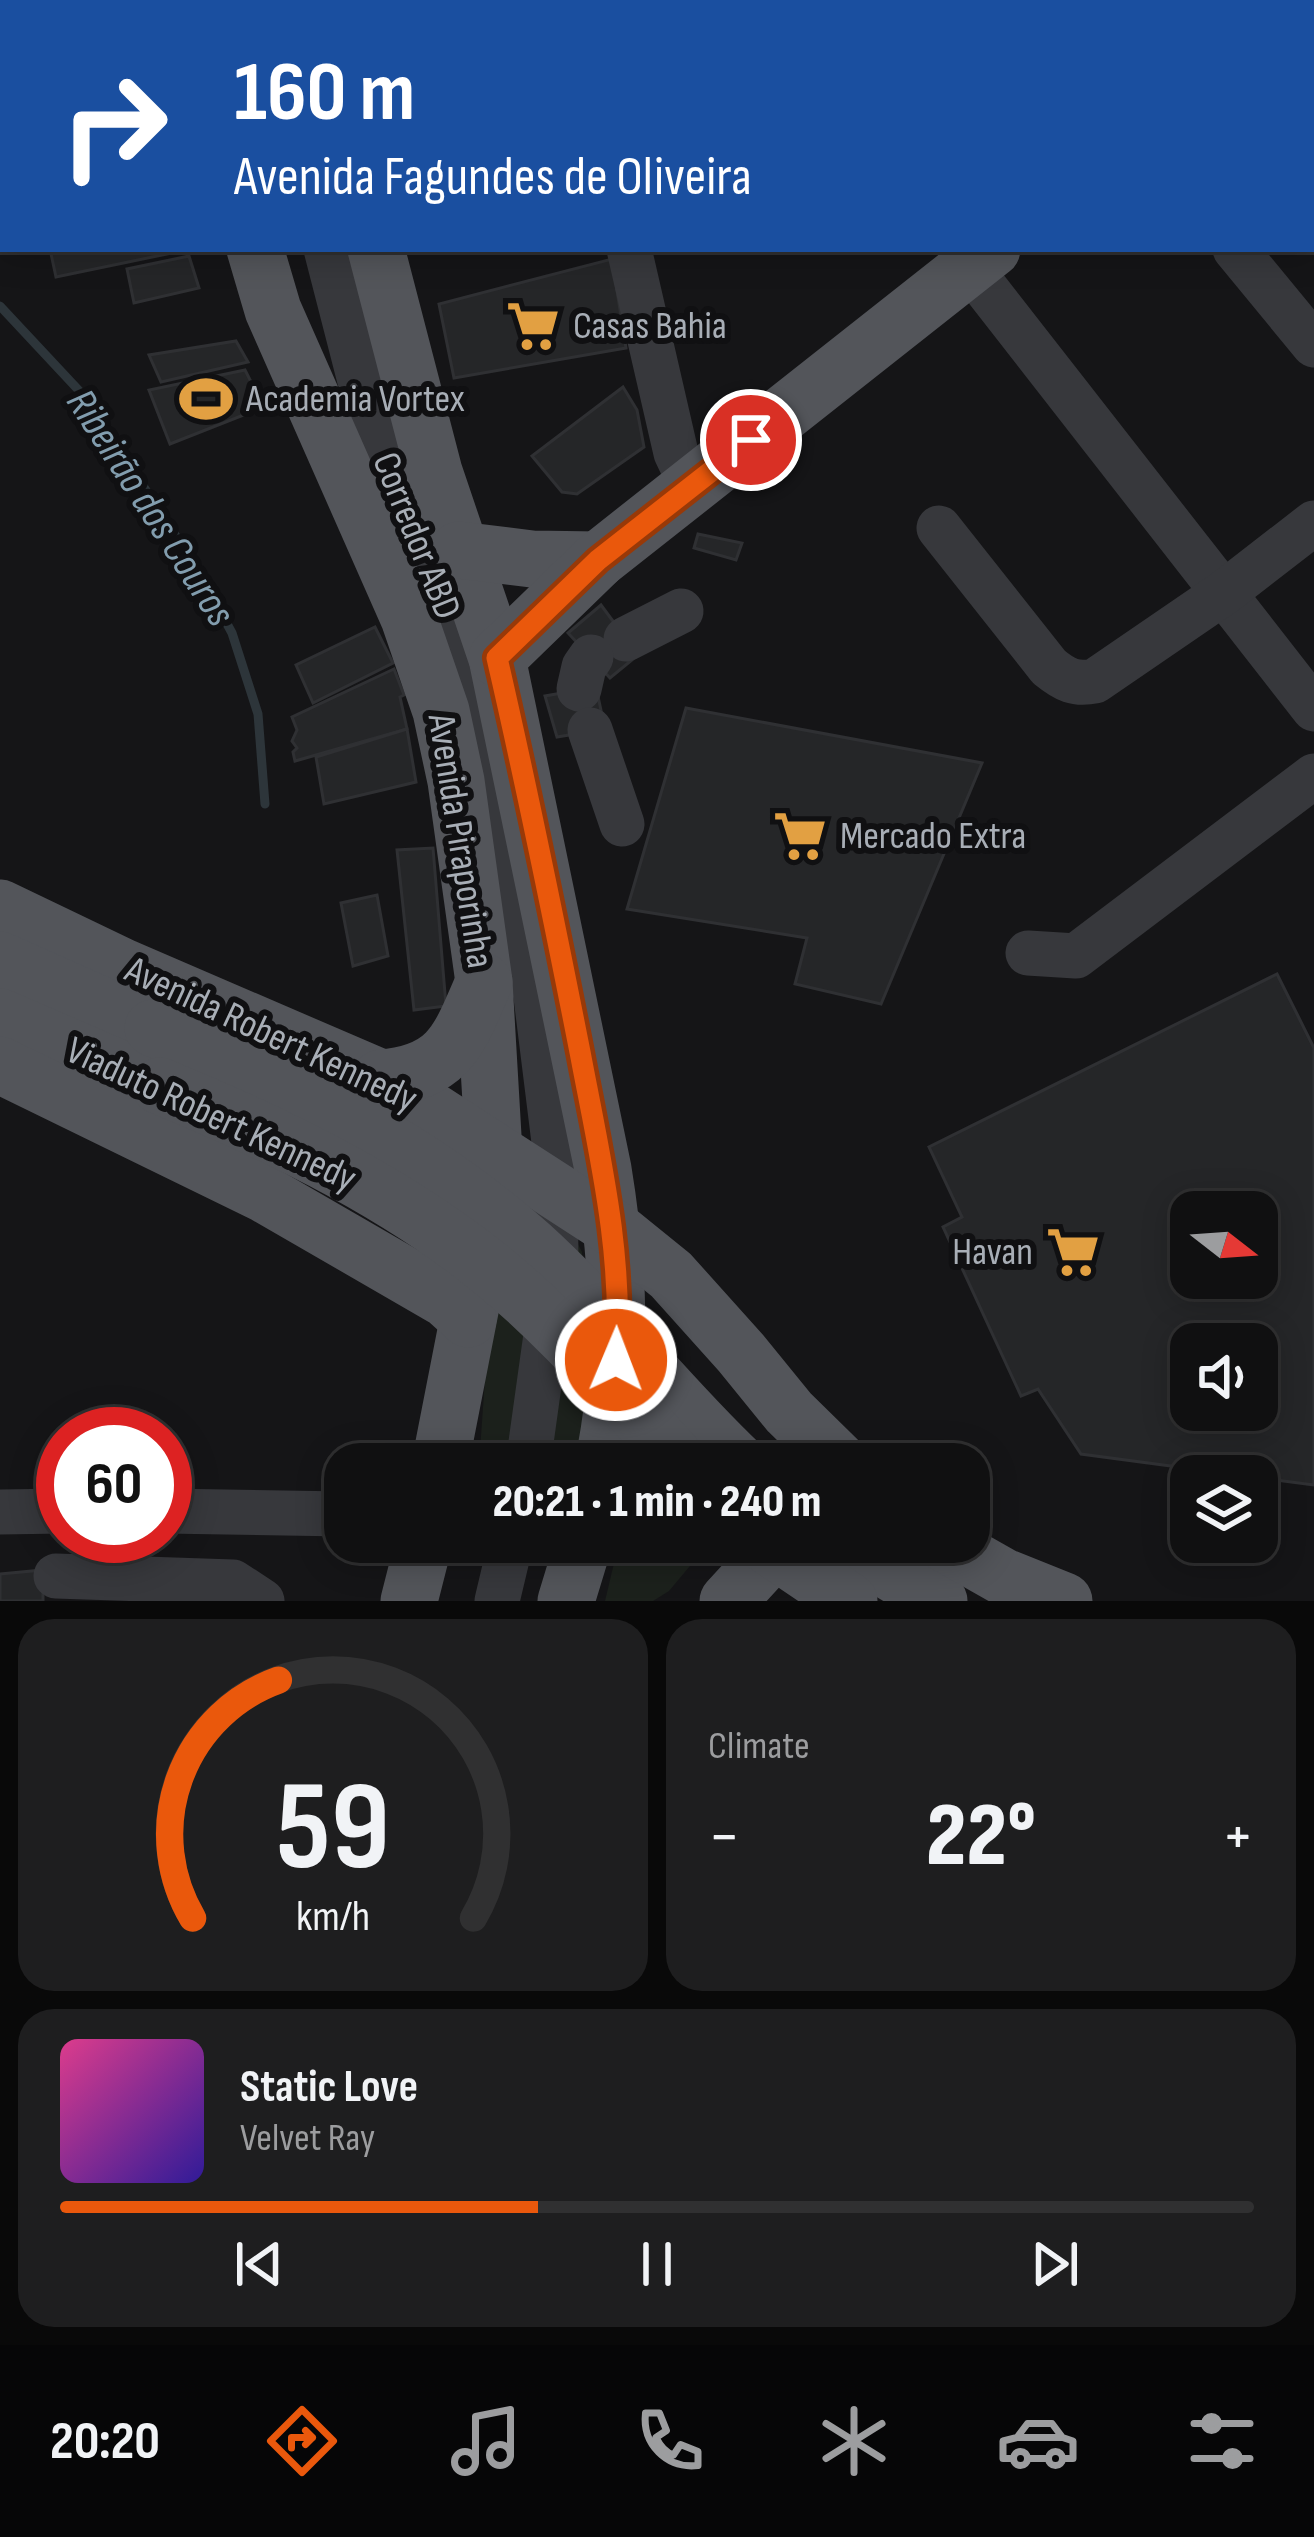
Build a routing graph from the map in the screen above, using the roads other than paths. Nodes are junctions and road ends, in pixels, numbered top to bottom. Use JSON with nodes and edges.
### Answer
{"nodes":[{"id":1,"x":256,"y":252,"type":"edge"},
{"id":2,"x":327,"y":252,"type":"edge"},
{"id":3,"x":377,"y":252,"type":"edge"},
{"id":4,"x":630,"y":252,"type":"edge"},
{"id":5,"x":1237,"y":252,"type":"edge"},
{"id":6,"x":980,"y":258,"type":"edge"},
{"id":7,"x":1314,"y":345,"type":"edge"},
{"id":8,"x":692,"y":489,"type":"junction"},
{"id":9,"x":1314,"y":523,"type":"edge"},
{"id":10,"x":939,"y":528,"type":"dead end"},
{"id":11,"x":459,"y":550,"type":"junction"},
{"id":12,"x":598,"y":560,"type":"junction"},
{"id":13,"x":1225,"y":592,"type":"junction"},
{"id":14,"x":681,"y":611,"type":"dead end"},
{"id":15,"x":497,"y":658,"type":"junction"},
{"id":16,"x":1314,"y":710,"type":"edge"},
{"id":17,"x":1314,"y":776,"type":"edge"},
{"id":18,"x":622,"y":824,"type":"dead end"},
{"id":19,"x":0,"y":908,"type":"edge"},
{"id":20,"x":1028,"y":952,"type":"dead end"},
{"id":21,"x":0,"y":960,"type":"edge"},
{"id":22,"x":484,"y":982,"type":"junction"},
{"id":23,"x":0,"y":1017,"type":"edge"},
{"id":24,"x":0,"y":1065,"type":"edge"},
{"id":25,"x":359,"y":1068,"type":"junction"},
{"id":26,"x":494,"y":1154,"type":"junction"},
{"id":27,"x":556,"y":1193,"type":"junction"},
{"id":28,"x":266,"y":1195,"type":"junction"},
{"id":29,"x":613,"y":1228,"type":"junction"},
{"id":30,"x":468,"y":1319,"type":"junction"},
{"id":31,"x":773,"y":1393,"type":"junction"},
{"id":32,"x":444,"y":1443,"type":"edge"},
{"id":33,"x":531,"y":1443,"type":"edge"},
{"id":34,"x":605,"y":1443,"type":"edge"},
{"id":35,"x":662,"y":1443,"type":"edge"},
{"id":36,"x":721,"y":1443,"type":"edge"},
{"id":37,"x":784,"y":1443,"type":"edge"},
{"id":38,"x":819,"y":1443,"type":"edge"},
{"id":39,"x":36,"y":1511,"type":"edge"},
{"id":40,"x":192,"y":1511,"type":"edge"},
{"id":41,"x":0,"y":1512,"type":"edge"},
{"id":42,"x":324,"y":1514,"type":"edge"},
{"id":43,"x":419,"y":1563,"type":"edge"},
{"id":44,"x":506,"y":1563,"type":"edge"},
{"id":45,"x":578,"y":1563,"type":"edge"},
{"id":46,"x":786,"y":1563,"type":"edge"},
{"id":47,"x":813,"y":1563,"type":"edge"},
{"id":48,"x":979,"y":1563,"type":"edge"},
{"id":49,"x":56,"y":1576,"type":"dead end"},
{"id":50,"x":262,"y":1601,"type":"edge"},
{"id":51,"x":409,"y":1601,"type":"edge"},
{"id":52,"x":497,"y":1601,"type":"edge"},
{"id":53,"x":566,"y":1601,"type":"edge"},
{"id":54,"x":728,"y":1601,"type":"edge"},
{"id":55,"x":939,"y":1601,"type":"edge"},
{"id":56,"x":1064,"y":1601,"type":"edge"}],
"edges":[{"from":1,"to":22,"type":"main road","name":"Avenida Piraporinha"},
{"from":2,"to":27,"type":"street","name":"Corredor ABD"},
{"from":3,"to":11,"type":"main road","name":"Avenida Piraporinha"},
{"from":4,"to":8,"type":"street"},
{"from":5,"to":7,"type":"street"},
{"from":6,"to":8,"type":"main road"},
{"from":6,"to":13,"type":"street"},
{"from":8,"to":12,"type":"main road"},
{"from":9,"to":13,"type":"street"},
{"from":10,"to":13,"type":"street"},
{"from":11,"to":12,"type":"main road"},
{"from":11,"to":15,"type":"main road","name":"Avenida Piraporinha"},
{"from":12,"to":15,"type":"main road"},
{"from":13,"to":16,"type":"street"},
{"from":14,"to":18,"type":"street"},
{"from":15,"to":29,"type":"main road","name":"Avenida Piraporinha"},
{"from":17,"to":20,"type":"street"},
{"from":19,"to":25,"type":"main road","name":"Avenida Robert Kennedy"},
{"from":21,"to":36,"type":"main road","name":"Viaduto Robert Kennedy","bridge":true},
{"from":22,"to":25,"type":"main road"},
{"from":22,"to":26,"type":"main road","name":"Avenida Piraporinha"},
{"from":23,"to":35,"type":"main road","name":"Viaduto Robert Kennedy","bridge":true},
{"from":24,"to":28,"type":"main road"},
{"from":25,"to":26,"type":"main road","name":"Avenida Robert Kennedy"},
{"from":25,"to":28,"type":"main road"},
{"from":26,"to":27,"type":"main road","name":"Avenida Robert Kennedy"},
{"from":26,"to":30,"type":"main road","name":"Avenida Piraporinha"},
{"from":27,"to":29,"type":"main road","name":"Avenida Robert Kennedy"},
{"from":27,"to":33,"type":"street","name":"Corredor ABD"},
{"from":28,"to":30,"type":"main road"},
{"from":29,"to":31,"type":"main road","name":"Avenida Robert Kennedy"},
{"from":29,"to":34,"type":"main road","name":"Avenida Piraporinha"},
{"from":30,"to":32,"type":"main road","name":"Avenida Piraporinha"},
{"from":31,"to":37,"type":"main road"},
{"from":31,"to":38,"type":"main road","name":"Avenida Robert Kennedy"},
{"from":39,"to":41,"type":"street"},
{"from":40,"to":42,"type":"street"},
{"from":43,"to":51,"type":"main road"},
{"from":44,"to":52,"type":"street"},
{"from":45,"to":53,"type":"main road"},
{"from":46,"to":54,"type":"main road"},
{"from":47,"to":55,"type":"main road"},
{"from":48,"to":56,"type":"main road"},
{"from":49,"to":50,"type":"street"}]}
